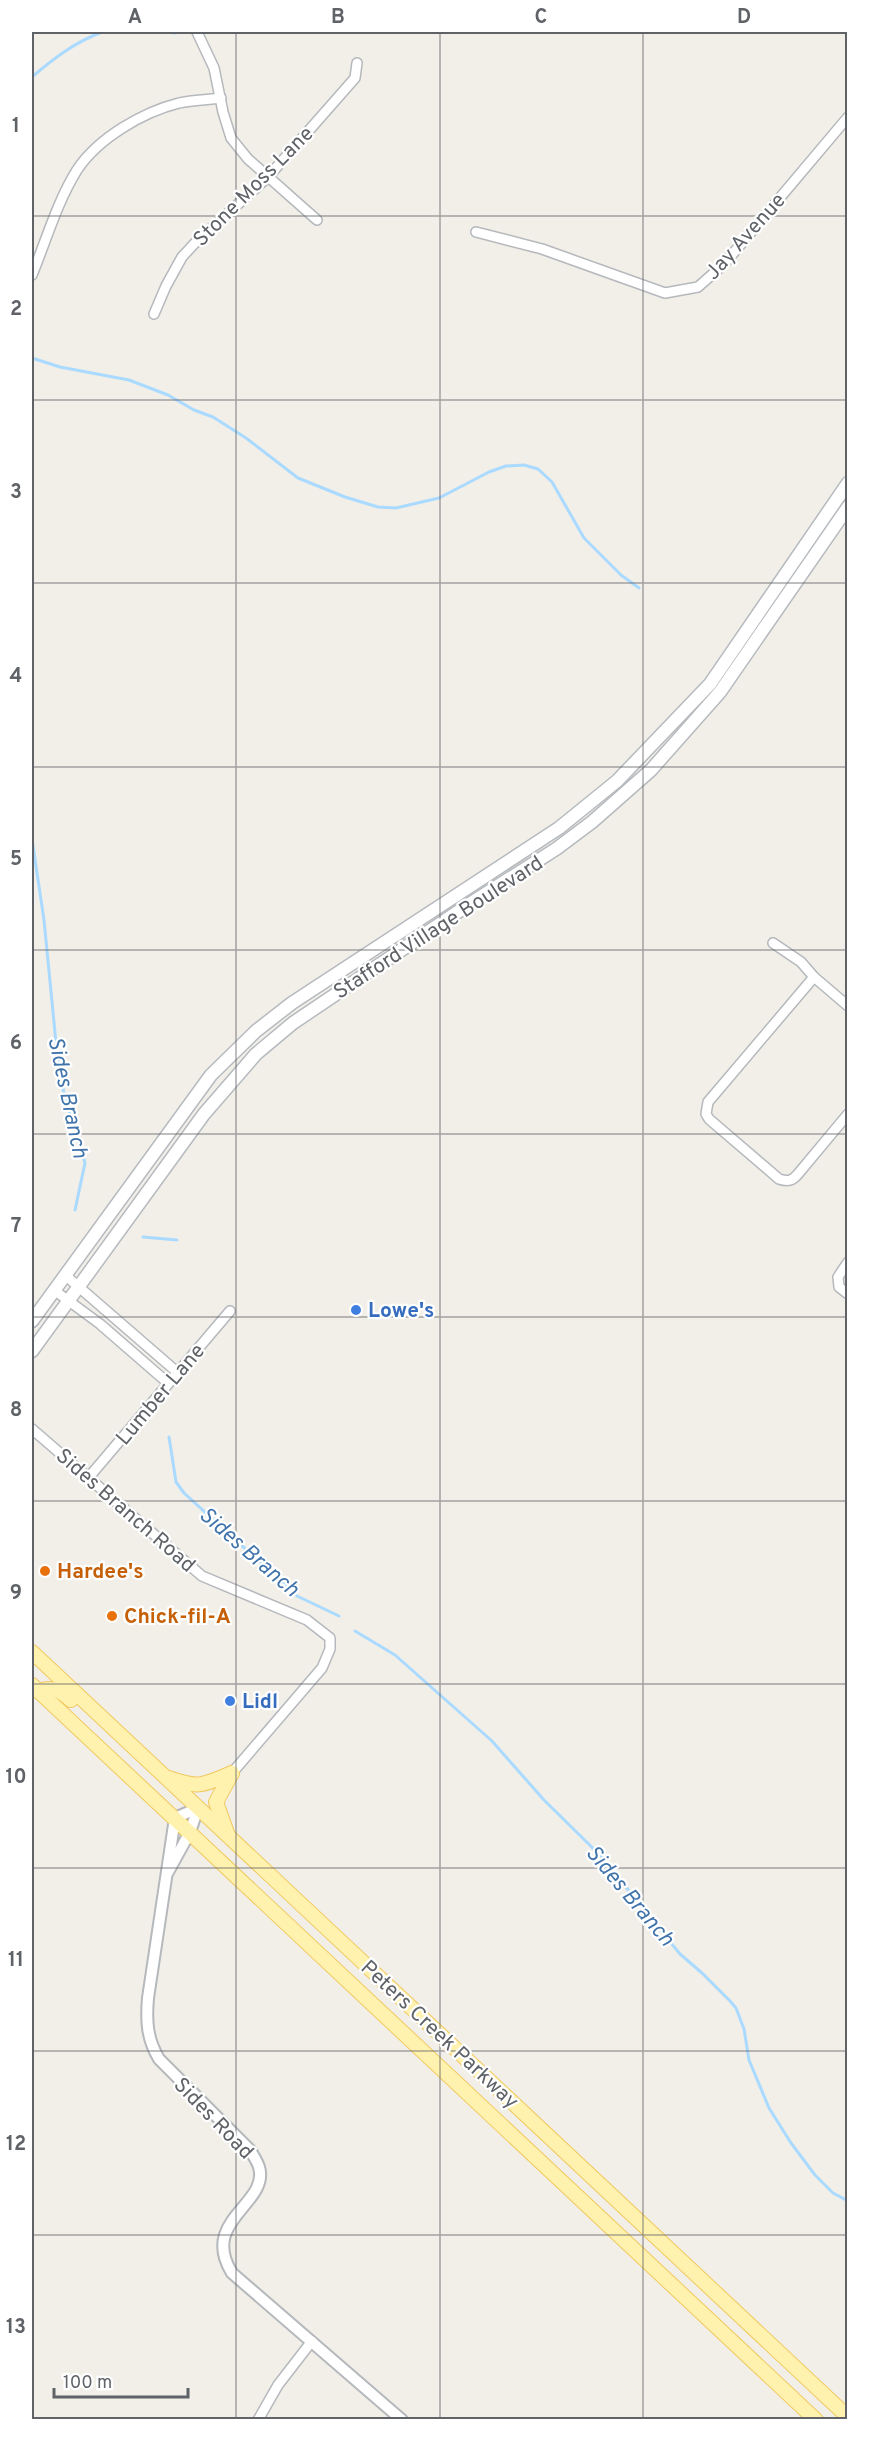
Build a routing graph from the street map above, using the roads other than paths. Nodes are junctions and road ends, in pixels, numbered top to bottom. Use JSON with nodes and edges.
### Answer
{"nodes":[{"id":1,"x":197,"y":32,"type":"edge"},
{"id":2,"x":357,"y":63,"type":"dead end"},
{"id":3,"x":220,"y":98,"type":"junction"},
{"id":4,"x":848,"y":117,"type":"edge"},
{"id":5,"x":267,"y":177,"type":"junction"},
{"id":6,"x":317,"y":220,"type":"dead end"},
{"id":7,"x":476,"y":232,"type":"dead end"},
{"id":8,"x":32,"y":275,"type":"edge"},
{"id":9,"x":154,"y":314,"type":"dead end"},
{"id":10,"x":848,"y":483,"type":"edge"},
{"id":11,"x":848,"y":507,"type":"edge"},
{"id":12,"x":773,"y":943,"type":"dead end"},
{"id":13,"x":814,"y":977,"type":"junction"},
{"id":14,"x":848,"y":1006,"type":"edge"},
{"id":15,"x":848,"y":1114,"type":"edge"},
{"id":16,"x":848,"y":1262,"type":"edge"},
{"id":17,"x":65,"y":1275,"type":"junction"},
{"id":18,"x":80,"y":1286,"type":"junction"},
{"id":19,"x":54,"y":1290,"type":"junction"},
{"id":20,"x":848,"y":1294,"type":"edge"},
{"id":21,"x":68,"y":1301,"type":"junction"},
{"id":22,"x":231,"y":1311,"type":"dead end"},
{"id":23,"x":32,"y":1321,"type":"edge"},
{"id":24,"x":129,"y":1330,"type":"junction"},
{"id":25,"x":119,"y":1341,"type":"junction"},
{"id":26,"x":32,"y":1351,"type":"edge"},
{"id":27,"x":177,"y":1372,"type":"junction"},
{"id":28,"x":168,"y":1383,"type":"junction"},
{"id":29,"x":32,"y":1429,"type":"edge"},
{"id":30,"x":89,"y":1477,"type":"junction"},
{"id":31,"x":32,"y":1652,"type":"edge"},
{"id":32,"x":34,"y":1692,"type":"edge"},
{"id":33,"x":132,"y":1746,"type":"junction"},
{"id":34,"x":232,"y":1773,"type":"junction"},
{"id":35,"x":165,"y":1776,"type":"junction"},
{"id":36,"x":198,"y":1808,"type":"junction"},
{"id":37,"x":175,"y":1818,"type":"junction"},
{"id":38,"x":190,"y":1832,"type":"junction"},
{"id":39,"x":228,"y":1835,"type":"junction"},
{"id":40,"x":165,"y":1877,"type":"junction"},
{"id":41,"x":312,"y":2341,"type":"junction"},
{"id":42,"x":773,"y":2348,"type":"junction"},
{"id":43,"x":769,"y":2376,"type":"junction"},
{"id":44,"x":848,"y":2406,"type":"edge"},
{"id":45,"x":848,"y":2417,"type":"edge"},
{"id":46,"x":258,"y":2420,"type":"edge"},
{"id":47,"x":402,"y":2420,"type":"edge"},
{"id":48,"x":805,"y":2420,"type":"edge"},
{"id":49,"x":816,"y":2420,"type":"edge"}],
"edges":[{"from":1,"to":3,"type":"street"},
{"from":2,"to":5,"type":"street","name":"Stone Moss Lane"},
{"from":3,"to":5,"type":"street"},
{"from":3,"to":8,"type":"street"},
{"from":4,"to":7,"type":"street","name":"Jay Avenue"},
{"from":5,"to":6,"type":"street"},
{"from":5,"to":9,"type":"street","name":"Stone Moss Lane"},
{"from":10,"to":17,"type":"main road","name":"Stafford Village Boulevard"},
{"from":11,"to":18,"type":"main road","name":"Stafford Village Boulevard"},
{"from":12,"to":13,"type":"street"},
{"from":13,"to":14,"type":"street"},
{"from":13,"to":15,"type":"street"},
{"from":16,"to":20,"type":"street"},
{"from":17,"to":18,"type":"street"},
{"from":17,"to":19,"type":"main road","name":"Stafford Village Boulevard"},
{"from":18,"to":21,"type":"main road","name":"Stafford Village Boulevard"},
{"from":18,"to":24,"type":"street"},
{"from":19,"to":21,"type":"street"},
{"from":19,"to":23,"type":"main road","name":"Stafford Village Boulevard"},
{"from":21,"to":25,"type":"street"},
{"from":21,"to":26,"type":"main road","name":"Stafford Village Boulevard"},
{"from":22,"to":27,"type":"street","name":"Lumber Lane"},
{"from":24,"to":25,"type":"street"},
{"from":24,"to":27,"type":"street"},
{"from":25,"to":28,"type":"street"},
{"from":27,"to":28,"type":"street","name":"Lumber Lane"},
{"from":28,"to":30,"type":"street","name":"Lumber Lane"},
{"from":29,"to":30,"type":"street","name":"Sides Branch Road"},
{"from":30,"to":34,"type":"street","name":"Sides Branch Road"},
{"from":31,"to":33,"type":"main road","name":"Peters Creek Parkway"},
{"from":32,"to":33,"type":"main road"},
{"from":32,"to":37,"type":"main road","name":"Peters Creek Parkway"},
{"from":33,"to":35,"type":"main road","name":"Peters Creek Parkway"},
{"from":34,"to":35,"type":"main road"},
{"from":34,"to":39,"type":"main road"},
{"from":35,"to":36,"type":"main road","name":"Peters Creek Parkway"},
{"from":36,"to":37,"type":"street"},
{"from":36,"to":38,"type":"street","name":"Sides Road"},
{"from":36,"to":39,"type":"main road","name":"Peters Creek Parkway"},
{"from":37,"to":38,"type":"main road","name":"Peters Creek Parkway"},
{"from":37,"to":40,"type":"street","name":"Sides Road"},
{"from":38,"to":40,"type":"street","name":"Sides Road"},
{"from":38,"to":43,"type":"main road","name":"Peters Creek Parkway"},
{"from":39,"to":42,"type":"main road","name":"Peters Creek Parkway"},
{"from":40,"to":41,"type":"street","name":"Sides Road"},
{"from":41,"to":46,"type":"street"},
{"from":41,"to":47,"type":"street","name":"Sides Road"},
{"from":42,"to":44,"type":"main road"},
{"from":42,"to":45,"type":"main road","name":"Peters Creek Parkway"},
{"from":43,"to":48,"type":"main road"},
{"from":43,"to":49,"type":"main road","name":"Peters Creek Parkway"}]}
